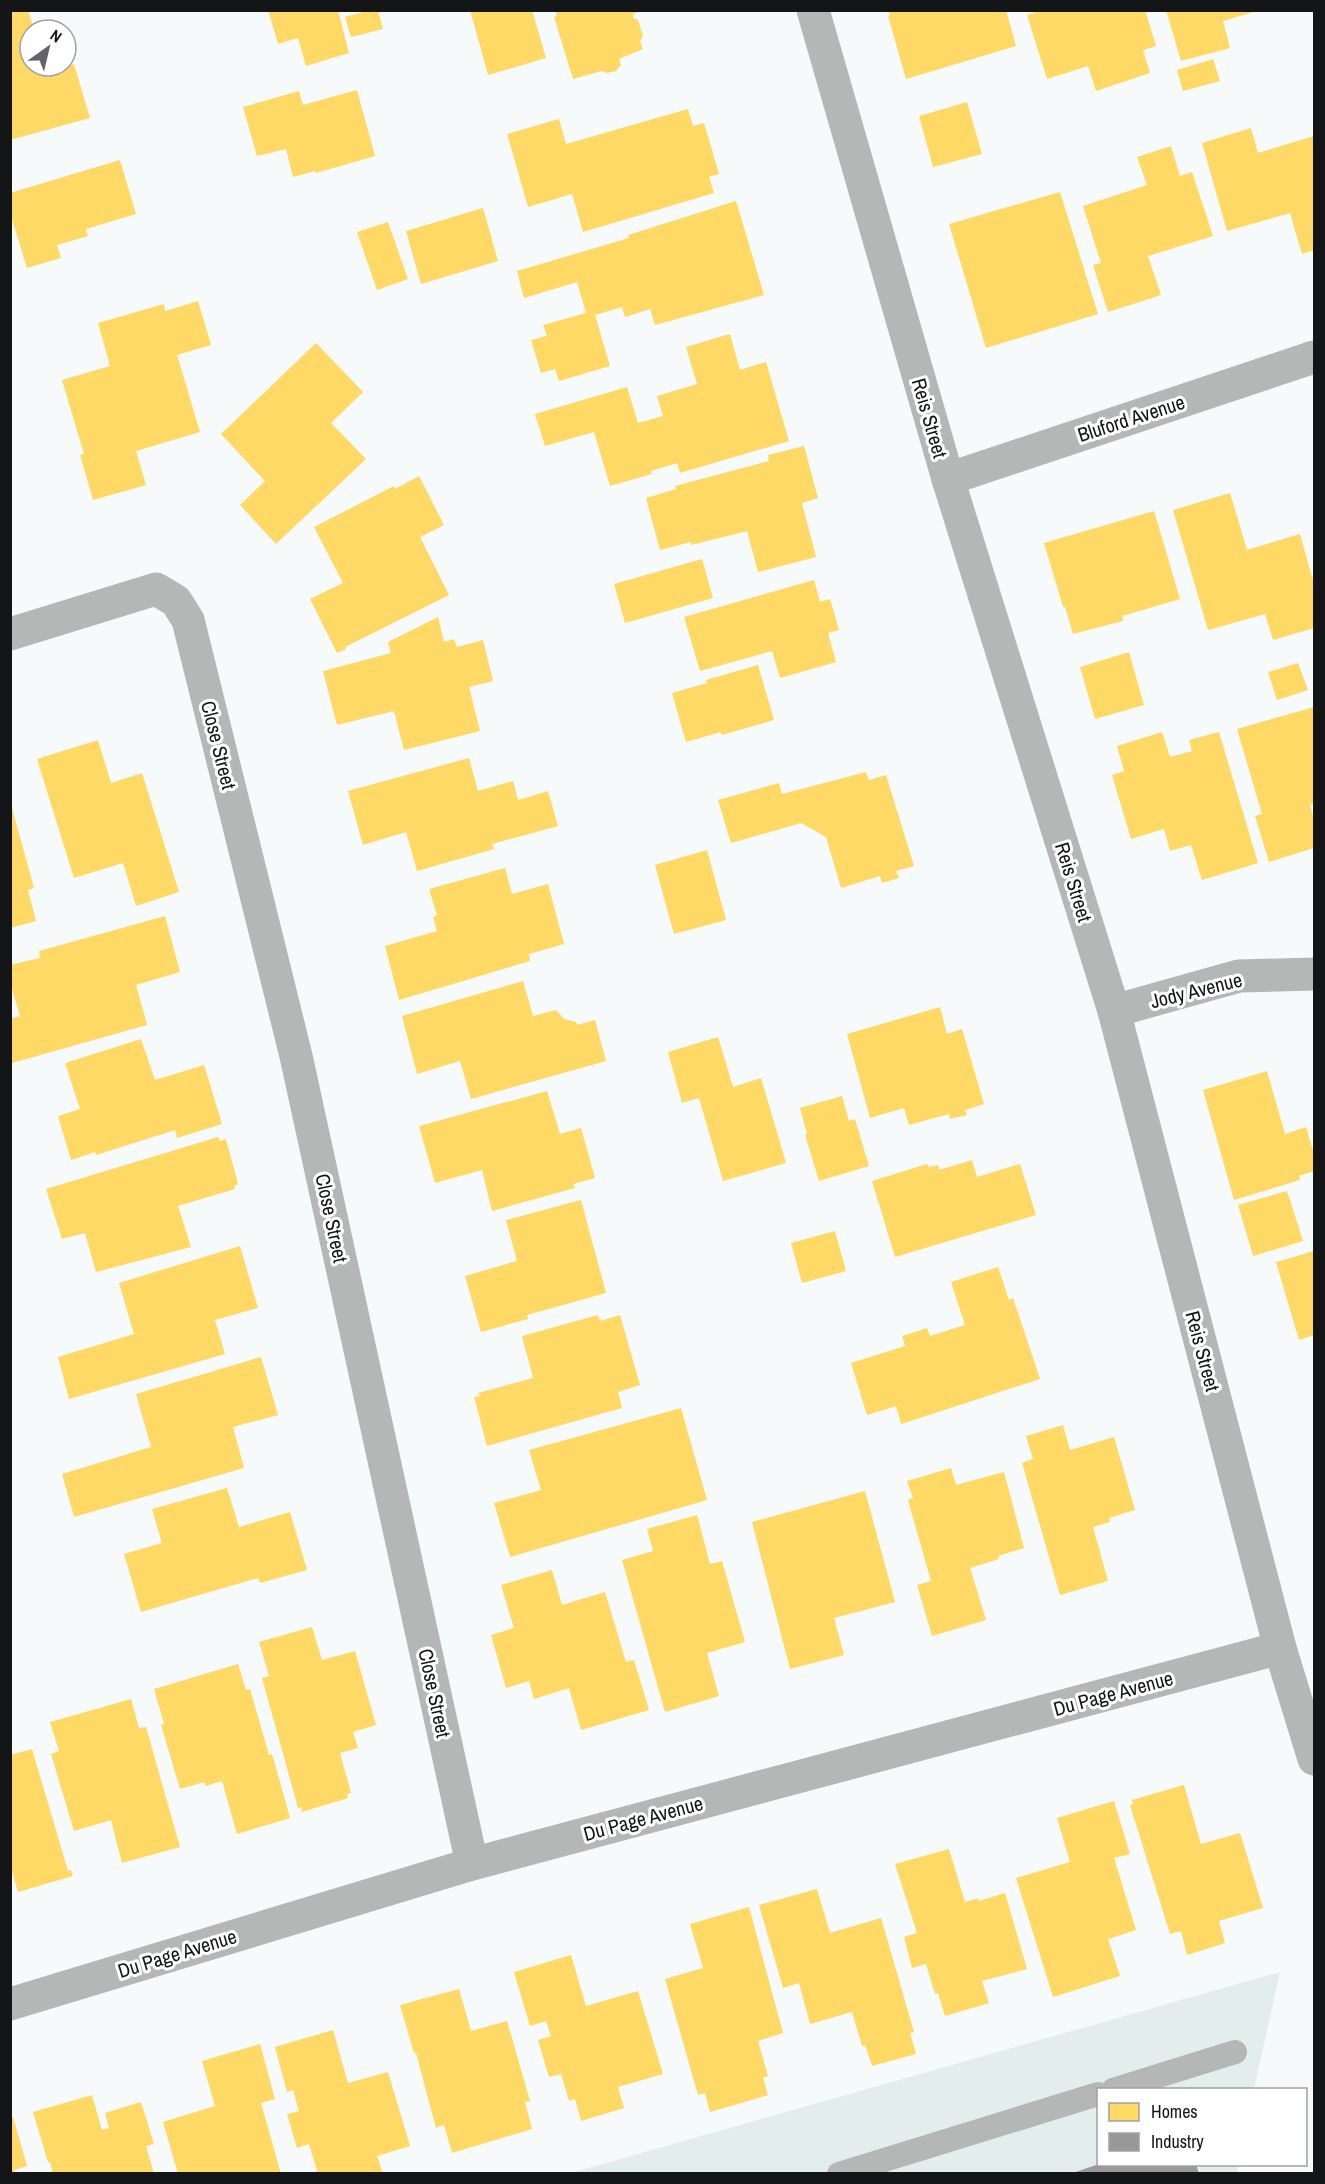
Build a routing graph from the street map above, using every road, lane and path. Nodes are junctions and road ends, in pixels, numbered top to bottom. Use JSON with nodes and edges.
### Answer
{"nodes":[{"id":1,"x":813,"y":10,"type":"edge"},
{"id":2,"x":1314,"y":357,"type":"edge"},
{"id":3,"x":948,"y":479,"type":"junction"},
{"id":4,"x":10,"y":634,"type":"edge"},
{"id":5,"x":1314,"y":975,"type":"edge"},
{"id":6,"x":1114,"y":1011,"type":"junction"},
{"id":7,"x":1281,"y":1648,"type":"junction"},
{"id":8,"x":1314,"y":1759,"type":"edge"},
{"id":9,"x":472,"y":1864,"type":"junction"},
{"id":10,"x":10,"y":2004,"type":"edge"},
{"id":11,"x":1235,"y":2052,"type":"dead end"},
{"id":12,"x":1119,"y":2088,"type":"edge"},
{"id":13,"x":1097,"y":2094,"type":"edge"},
{"id":14,"x":839,"y":2174,"type":"edge"}],
"edges":[{"from":1,"to":3,"type":"street","name":"Reis Street"},
{"from":2,"to":3,"type":"street","name":"Bluford Avenue"},
{"from":3,"to":6,"type":"street","name":"Reis Street"},
{"from":4,"to":9,"type":"street","name":"Close Street"},
{"from":5,"to":6,"type":"street","name":"Jody Avenue"},
{"from":6,"to":7,"type":"street","name":"Reis Street"},
{"from":7,"to":8,"type":"street","name":"Reis Street"},
{"from":7,"to":9,"type":"street","name":"Du Page Avenue"},
{"from":9,"to":10,"type":"street","name":"Du Page Avenue"},
{"from":11,"to":12,"type":"lane"},
{"from":13,"to":14,"type":"lane"}]}
